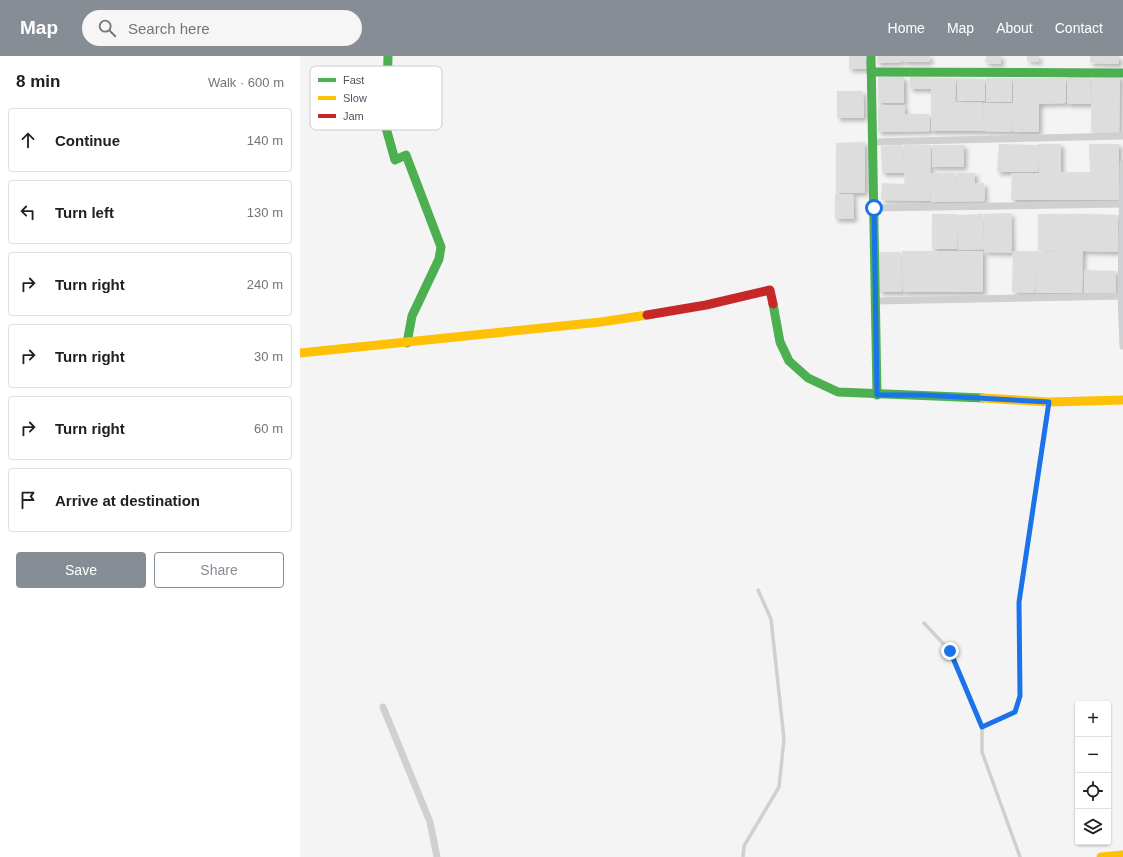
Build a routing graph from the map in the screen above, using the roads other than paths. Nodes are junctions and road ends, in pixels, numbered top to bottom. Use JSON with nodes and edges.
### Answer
{"nodes":[{"id":1,"x":388,"y":56,"type":"edge"},
{"id":2,"x":871,"y":56,"type":"edge"},
{"id":3,"x":388,"y":66,"type":"edge"},
{"id":4,"x":871,"y":72,"type":"junction"},
{"id":5,"x":1123,"y":73,"type":"edge"},
{"id":6,"x":386,"y":130,"type":"edge"},
{"id":7,"x":1123,"y":136,"type":"edge"},
{"id":8,"x":873,"y":142,"type":"junction"},
{"id":9,"x":1123,"y":164,"type":"edge"},
{"id":10,"x":1123,"y":204,"type":"edge"},
{"id":11,"x":874,"y":208,"type":"junction"},
{"id":12,"x":1122,"y":296,"type":"edge"},
{"id":13,"x":876,"y":301,"type":"junction"},
{"id":14,"x":407,"y":343,"type":"junction"},
{"id":15,"x":1123,"y":346,"type":"edge"},
{"id":16,"x":300,"y":353,"type":"edge"},
{"id":17,"x":877,"y":395,"type":"junction"},
{"id":18,"x":1123,"y":400,"type":"edge"},
{"id":19,"x":1049,"y":402,"type":"junction"},
{"id":20,"x":758,"y":590,"type":"dead end"},
{"id":21,"x":924,"y":623,"type":"dead end"},
{"id":22,"x":383,"y":707,"type":"dead end"},
{"id":23,"x":982,"y":727,"type":"junction"},
{"id":24,"x":1123,"y":855,"type":"edge"},
{"id":25,"x":437,"y":857,"type":"edge"},
{"id":26,"x":743,"y":857,"type":"edge"},
{"id":27,"x":1020,"y":857,"type":"edge"},
{"id":28,"x":1101,"y":857,"type":"edge"}],
"edges":[{"from":1,"to":3,"type":"street"},
{"from":2,"to":4,"type":"street"},
{"from":4,"to":5,"type":"street"},
{"from":4,"to":8,"type":"street"},
{"from":6,"to":14,"type":"street"},
{"from":7,"to":8,"type":"street"},
{"from":8,"to":11,"type":"street"},
{"from":9,"to":10,"type":"street"},
{"from":10,"to":11,"type":"street"},
{"from":10,"to":12,"type":"street"},
{"from":11,"to":13,"type":"street"},
{"from":12,"to":13,"type":"street"},
{"from":12,"to":15,"type":"street"},
{"from":13,"to":17,"type":"street"},
{"from":14,"to":16,"type":"street"},
{"from":14,"to":17,"type":"street"},
{"from":17,"to":19,"type":"street"},
{"from":18,"to":19,"type":"street"},
{"from":19,"to":23,"type":"lane"},
{"from":20,"to":26,"type":"lane"},
{"from":21,"to":23,"type":"lane"},
{"from":22,"to":25,"type":"street"},
{"from":23,"to":27,"type":"lane"},
{"from":24,"to":28,"type":"street"}]}
